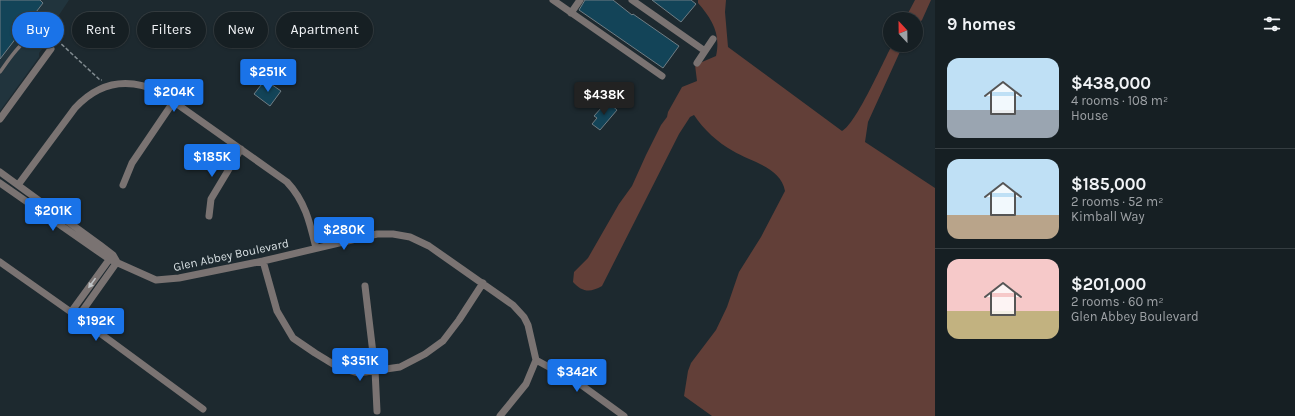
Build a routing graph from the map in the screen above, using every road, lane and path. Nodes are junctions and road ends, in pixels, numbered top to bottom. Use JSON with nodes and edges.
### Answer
{"nodes":[{"id":1,"x":553,"y":0,"type":"edge"},
{"id":2,"x":580,"y":0,"type":"edge"},
{"id":3,"x":636,"y":1,"type":"edge"},
{"id":4,"x":571,"y":13,"type":"junction"},
{"id":5,"x":713,"y":39,"type":"dead end"},
{"id":6,"x":64,"y":47,"type":"edge"},
{"id":7,"x":51,"y":49,"type":"joint"},
{"id":8,"x":705,"y":51,"type":"junction"},
{"id":9,"x":697,"y":62,"type":"dead end"},
{"id":10,"x":0,"y":72,"type":"edge"},
{"id":11,"x":662,"y":76,"type":"dead end"},
{"id":12,"x":103,"y":80,"type":"dead end"},
{"id":13,"x":174,"y":101,"type":"junction"},
{"id":14,"x":0,"y":119,"type":"edge"},
{"id":15,"x":241,"y":149,"type":"junction"},
{"id":16,"x":0,"y":172,"type":"edge"},
{"id":17,"x":0,"y":183,"type":"edge"},
{"id":18,"x":18,"y":185,"type":"junction"},
{"id":19,"x":124,"y":185,"type":"dead end"},
{"id":20,"x":209,"y":216,"type":"dead end"},
{"id":21,"x":316,"y":248,"type":"junction"},
{"id":22,"x":111,"y":257,"type":"junction"},
{"id":23,"x":263,"y":261,"type":"junction"},
{"id":24,"x":0,"y":262,"type":"edge"},
{"id":25,"x":117,"y":262,"type":"junction"},
{"id":26,"x":483,"y":283,"type":"junction"},
{"id":27,"x":366,"y":286,"type":"dead end"},
{"id":28,"x":71,"y":312,"type":"junction"},
{"id":29,"x":78,"y":317,"type":"junction"},
{"id":30,"x":536,"y":360,"type":"junction"},
{"id":31,"x":375,"y":370,"type":"junction"},
{"id":32,"x":203,"y":409,"type":"dead end"},
{"id":33,"x":377,"y":410,"type":"dead end"},
{"id":34,"x":615,"y":413,"type":"edge"},
{"id":35,"x":500,"y":416,"type":"edge"},
{"id":36,"x":624,"y":416,"type":"edge"}],
"edges":[{"from":1,"to":4,"type":"street"},
{"from":2,"to":4,"type":"street"},
{"from":3,"to":8,"type":"street"},
{"from":4,"to":11,"type":"street"},
{"from":5,"to":8,"type":"street"},
{"from":6,"to":12,"type":"path"},
{"from":7,"to":10,"type":"lane"},
{"from":7,"to":14,"type":"street"},
{"from":8,"to":9,"type":"street"},
{"from":13,"to":15,"type":"street"},
{"from":13,"to":18,"type":"street"},
{"from":13,"to":19,"type":"street"},
{"from":15,"to":20,"type":"street"},
{"from":15,"to":21,"type":"street"},
{"from":16,"to":18,"type":"street"},
{"from":17,"to":22,"type":"street"},
{"from":18,"to":22,"type":"street"},
{"from":21,"to":23,"type":"street","name":"Glen Abbey Boulevard"},
{"from":21,"to":26,"type":"street","name":"Glen Abbey Boulevard"},
{"from":22,"to":25,"type":"street"},
{"from":22,"to":28,"type":"street","one_way":true},
{"from":23,"to":25,"type":"street","name":"Glen Abbey Boulevard"},
{"from":23,"to":31,"type":"street"},
{"from":24,"to":28,"type":"street"},
{"from":25,"to":29,"type":"street"},
{"from":26,"to":30,"type":"street","name":"Glen Abbey Boulevard"},
{"from":26,"to":31,"type":"street"},
{"from":27,"to":31,"type":"street"},
{"from":28,"to":29,"type":"street"},
{"from":29,"to":32,"type":"street"},
{"from":30,"to":34,"type":"street"},
{"from":30,"to":35,"type":"street"},
{"from":31,"to":33,"type":"street"},
{"from":34,"to":36,"type":"street"}]}
